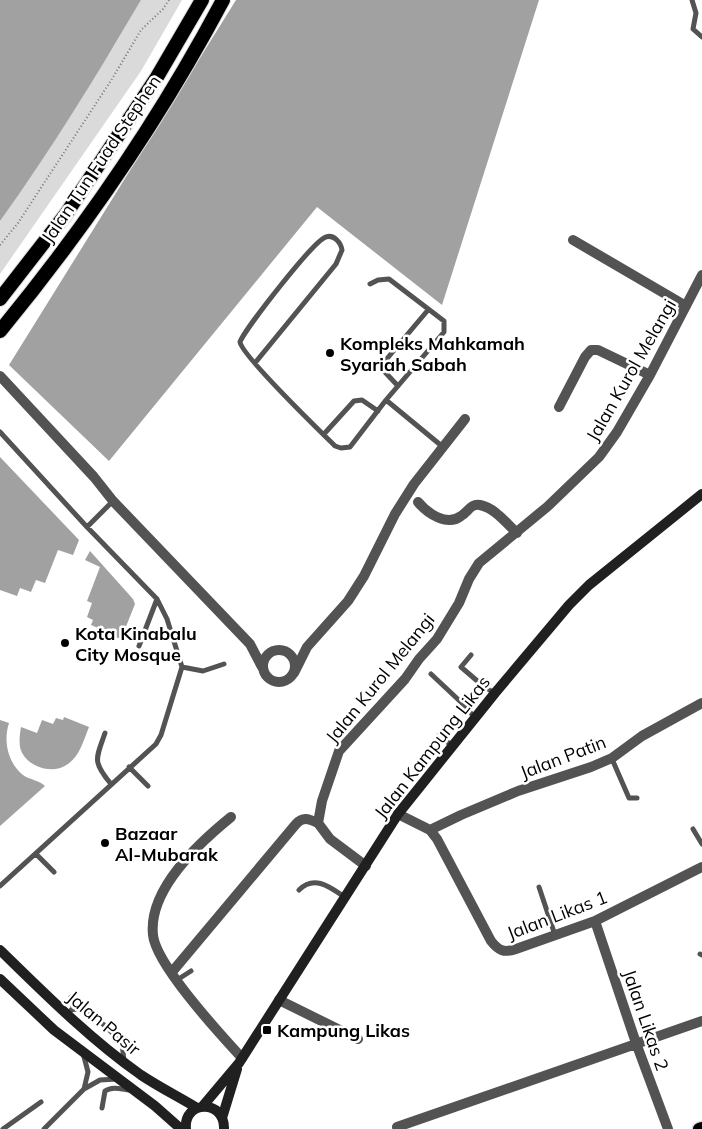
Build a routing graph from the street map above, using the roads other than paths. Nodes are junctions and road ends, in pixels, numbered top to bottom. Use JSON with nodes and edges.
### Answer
{"nodes":[{"id":1,"x":202,"y":0,"type":"edge"},
{"id":2,"x":223,"y":0,"type":"edge"},
{"id":3,"x":692,"y":0,"type":"edge"},
{"id":4,"x":702,"y":37,"type":"edge"},
{"id":5,"x":572,"y":240,"type":"dead end"},
{"id":6,"x":702,"y":275,"type":"edge"},
{"id":7,"x":370,"y":284,"type":"dead end"},
{"id":8,"x":0,"y":299,"type":"edge"},
{"id":9,"x":686,"y":306,"type":"junction"},
{"id":10,"x":428,"y":310,"type":"junction"},
{"id":11,"x":0,"y":331,"type":"edge"},
{"id":12,"x":255,"y":363,"type":"junction"},
{"id":13,"x":650,"y":375,"type":"junction"},
{"id":14,"x":0,"y":376,"type":"edge"},
{"id":15,"x":398,"y":386,"type":"junction"},
{"id":16,"x":386,"y":400,"type":"junction"},
{"id":17,"x":559,"y":407,"type":"dead end"},
{"id":18,"x":378,"y":411,"type":"junction"},
{"id":19,"x":465,"y":419,"type":"dead end"},
{"id":20,"x":0,"y":432,"type":"edge"},
{"id":21,"x":324,"y":434,"type":"junction"},
{"id":22,"x":443,"y":447,"type":"junction"},
{"id":23,"x":702,"y":494,"type":"edge"},
{"id":24,"x":113,"y":501,"type":"junction"},
{"id":25,"x":418,"y":502,"type":"dead end"},
{"id":26,"x":87,"y":527,"type":"junction"},
{"id":27,"x":516,"y":533,"type":"junction"},
{"id":28,"x":157,"y":599,"type":"junction"},
{"id":29,"x":250,"y":644,"type":"junction"},
{"id":30,"x":139,"y":646,"type":"dead end"},
{"id":31,"x":307,"y":646,"type":"junction"},
{"id":32,"x":279,"y":651,"type":"junction"},
{"id":33,"x":471,"y":655,"type":"dead end"},
{"id":34,"x":224,"y":664,"type":"dead end"},
{"id":35,"x":262,"y":667,"type":"junction"},
{"id":36,"x":182,"y":668,"type":"junction"},
{"id":37,"x":294,"y":673,"type":"junction"},
{"id":38,"x":432,"y":674,"type":"dead end"},
{"id":39,"x":495,"y":693,"type":"junction"},
{"id":40,"x":702,"y":703,"type":"edge"},
{"id":41,"x":475,"y":718,"type":"junction"},
{"id":42,"x":105,"y":733,"type":"dead end"},
{"id":43,"x":439,"y":734,"type":"dead end"},
{"id":44,"x":453,"y":746,"type":"junction"},
{"id":45,"x":612,"y":758,"type":"junction"},
{"id":46,"x":129,"y":767,"type":"junction"},
{"id":47,"x":111,"y":784,"type":"junction"},
{"id":48,"x":148,"y":786,"type":"dead end"},
{"id":49,"x":637,"y":798,"type":"dead end"},
{"id":50,"x":398,"y":814,"type":"junction"},
{"id":51,"x":230,"y":817,"type":"dead end"},
{"id":52,"x":318,"y":823,"type":"junction"},
{"id":53,"x":693,"y":829,"type":"dead end"},
{"id":54,"x":430,"y":830,"type":"junction"},
{"id":55,"x":702,"y":844,"type":"edge"},
{"id":56,"x":36,"y":854,"type":"junction"},
{"id":57,"x":366,"y":866,"type":"junction"},
{"id":58,"x":702,"y":866,"type":"edge"},
{"id":59,"x":54,"y":872,"type":"dead end"},
{"id":60,"x":0,"y":886,"type":"edge"},
{"id":61,"x":539,"y":887,"type":"dead end"},
{"id":62,"x":299,"y":890,"type":"dead end"},
{"id":63,"x":346,"y":898,"type":"junction"},
{"id":64,"x":595,"y":921,"type":"junction"},
{"id":65,"x":556,"y":935,"type":"junction"},
{"id":66,"x":0,"y":950,"type":"edge"},
{"id":67,"x":191,"y":971,"type":"dead end"},
{"id":68,"x":175,"y":976,"type":"junction"},
{"id":69,"x":0,"y":979,"type":"edge"},
{"id":70,"x":71,"y":997,"type":"dead end"},
{"id":71,"x":278,"y":1000,"type":"junction"},
{"id":72,"x":70,"y":1012,"type":"junction"},
{"id":73,"x":702,"y":1021,"type":"edge"},
{"id":74,"x":358,"y":1039,"type":"dead end"},
{"id":75,"x":636,"y":1043,"type":"junction"},
{"id":76,"x":83,"y":1051,"type":"junction"},
{"id":77,"x":241,"y":1060,"type":"junction"},
{"id":78,"x":124,"y":1063,"type":"junction"},
{"id":79,"x":119,"y":1079,"type":"junction"},
{"id":80,"x":84,"y":1089,"type":"junction"},
{"id":81,"x":135,"y":1090,"type":"junction"},
{"id":82,"x":42,"y":1102,"type":"dead end"},
{"id":83,"x":200,"y":1107,"type":"junction"},
{"id":84,"x":102,"y":1108,"type":"dead end"},
{"id":85,"x":225,"y":1125,"type":"edge"},
{"id":86,"x":397,"y":1127,"type":"dead end"},
{"id":87,"x":3,"y":1129,"type":"edge"},
{"id":88,"x":44,"y":1129,"type":"edge"},
{"id":89,"x":180,"y":1129,"type":"edge"},
{"id":90,"x":186,"y":1129,"type":"edge"},
{"id":91,"x":668,"y":1129,"type":"edge"}],
"edges":[{"from":1,"to":8,"type":"highway","name":"Jalan Tun Fuad Stephen"},
{"from":2,"to":11,"type":"highway","name":"Jalan Tun Fuad Stephen"},
{"from":3,"to":4,"type":"lane"},
{"from":5,"to":9,"type":"street"},
{"from":6,"to":9,"type":"street","name":"Jalan Kurol Melangi"},
{"from":7,"to":10,"type":"lane"},
{"from":9,"to":13,"type":"street","name":"Jalan Kurol Melangi"},
{"from":10,"to":15,"type":"lane"},
{"from":10,"to":15,"type":"lane"},
{"from":12,"to":12,"type":"lane"},
{"from":12,"to":21,"type":"lane"},
{"from":13,"to":17,"type":"street"},
{"from":13,"to":27,"type":"street","name":"Jalan Kurol Melangi"},
{"from":14,"to":24,"type":"street"},
{"from":15,"to":16,"type":"lane"},
{"from":16,"to":18,"type":"lane"},
{"from":16,"to":22,"type":"lane"},
{"from":18,"to":21,"type":"lane"},
{"from":18,"to":21,"type":"lane"},
{"from":19,"to":22,"type":"street"},
{"from":20,"to":26,"type":"lane"},
{"from":22,"to":31,"type":"street"},
{"from":23,"to":39,"type":"main road","name":"Jalan Kampung Likas"},
{"from":24,"to":26,"type":"lane"},
{"from":24,"to":29,"type":"street"},
{"from":25,"to":27,"type":"street"},
{"from":26,"to":28,"type":"lane"},
{"from":27,"to":52,"type":"street","name":"Jalan Kurol Melangi"},
{"from":28,"to":30,"type":"lane"},
{"from":28,"to":36,"type":"lane"},
{"from":29,"to":32,"type":"street"},
{"from":29,"to":35,"type":"street"},
{"from":31,"to":32,"type":"street"},
{"from":31,"to":37,"type":"street"},
{"from":32,"to":35,"type":"street"},
{"from":32,"to":37,"type":"street"},
{"from":33,"to":39,"type":"lane"},
{"from":34,"to":36,"type":"lane"},
{"from":35,"to":37,"type":"street"},
{"from":36,"to":46,"type":"lane"},
{"from":38,"to":41,"type":"lane"},
{"from":39,"to":41,"type":"main road","name":"Jalan Kampung Likas"},
{"from":40,"to":45,"type":"street","name":"Jalan Patin"},
{"from":41,"to":44,"type":"main road","name":"Jalan Kampung Likas"},
{"from":42,"to":47,"type":"lane"},
{"from":43,"to":44,"type":"lane"},
{"from":44,"to":50,"type":"main road","name":"Jalan Kampung Likas"},
{"from":45,"to":49,"type":"lane"},
{"from":45,"to":54,"type":"street","name":"Jalan Patin"},
{"from":46,"to":47,"type":"lane"},
{"from":46,"to":48,"type":"lane"},
{"from":47,"to":56,"type":"lane"},
{"from":50,"to":54,"type":"street","name":"Jalan Likas 1"},
{"from":50,"to":57,"type":"main road","name":"Jalan Kampung Likas"},
{"from":51,"to":68,"type":"street"},
{"from":52,"to":57,"type":"street"},
{"from":52,"to":68,"type":"street"},
{"from":53,"to":55,"type":"lane"},
{"from":54,"to":65,"type":"street","name":"Jalan Likas 1"},
{"from":56,"to":59,"type":"lane"},
{"from":56,"to":60,"type":"lane"},
{"from":57,"to":63,"type":"main road","name":"Jalan Kampung Likas"},
{"from":58,"to":64,"type":"street","name":"Jalan Likas 1"},
{"from":61,"to":65,"type":"lane"},
{"from":62,"to":63,"type":"lane"},
{"from":63,"to":71,"type":"main road","name":"Jalan Kampung Likas"},
{"from":64,"to":65,"type":"street","name":"Jalan Likas 1"},
{"from":64,"to":75,"type":"street","name":"Jalan Likas 2"},
{"from":66,"to":72,"type":"main road","name":"Jalan Pasir"},
{"from":67,"to":68,"type":"lane"},
{"from":68,"to":77,"type":"street"},
{"from":69,"to":76,"type":"main road","name":"Jalan Pasir"},
{"from":70,"to":72,"type":"lane"},
{"from":71,"to":74,"type":"street"},
{"from":71,"to":77,"type":"main road","name":"Jalan Kampung Likas"},
{"from":72,"to":78,"type":"main road","name":"Jalan Pasir"},
{"from":72,"to":78,"type":"lane"},
{"from":73,"to":75,"type":"street"},
{"from":75,"to":86,"type":"street"},
{"from":75,"to":91,"type":"street","name":"Jalan Likas 2"},
{"from":76,"to":79,"type":"main road","name":"Jalan Pasir"},
{"from":76,"to":80,"type":"lane"},
{"from":77,"to":83,"type":"main road","name":"Jalan Kampung Likas"},
{"from":77,"to":85,"type":"main road","name":"Jalan Kampung Likas"},
{"from":78,"to":83,"type":"main road","name":"Jalan Pasir"},
{"from":79,"to":80,"type":"lane"},
{"from":79,"to":81,"type":"main road","name":"Jalan Pasir"},
{"from":80,"to":88,"type":"lane"},
{"from":81,"to":84,"type":"lane"},
{"from":81,"to":89,"type":"main road","name":"Jalan Pasir"},
{"from":82,"to":87,"type":"lane"},
{"from":83,"to":85,"type":"main road","name":"Jalan Pasir"},
{"from":83,"to":90,"type":"main road","name":"Jalan Kampung Likas"}]}
